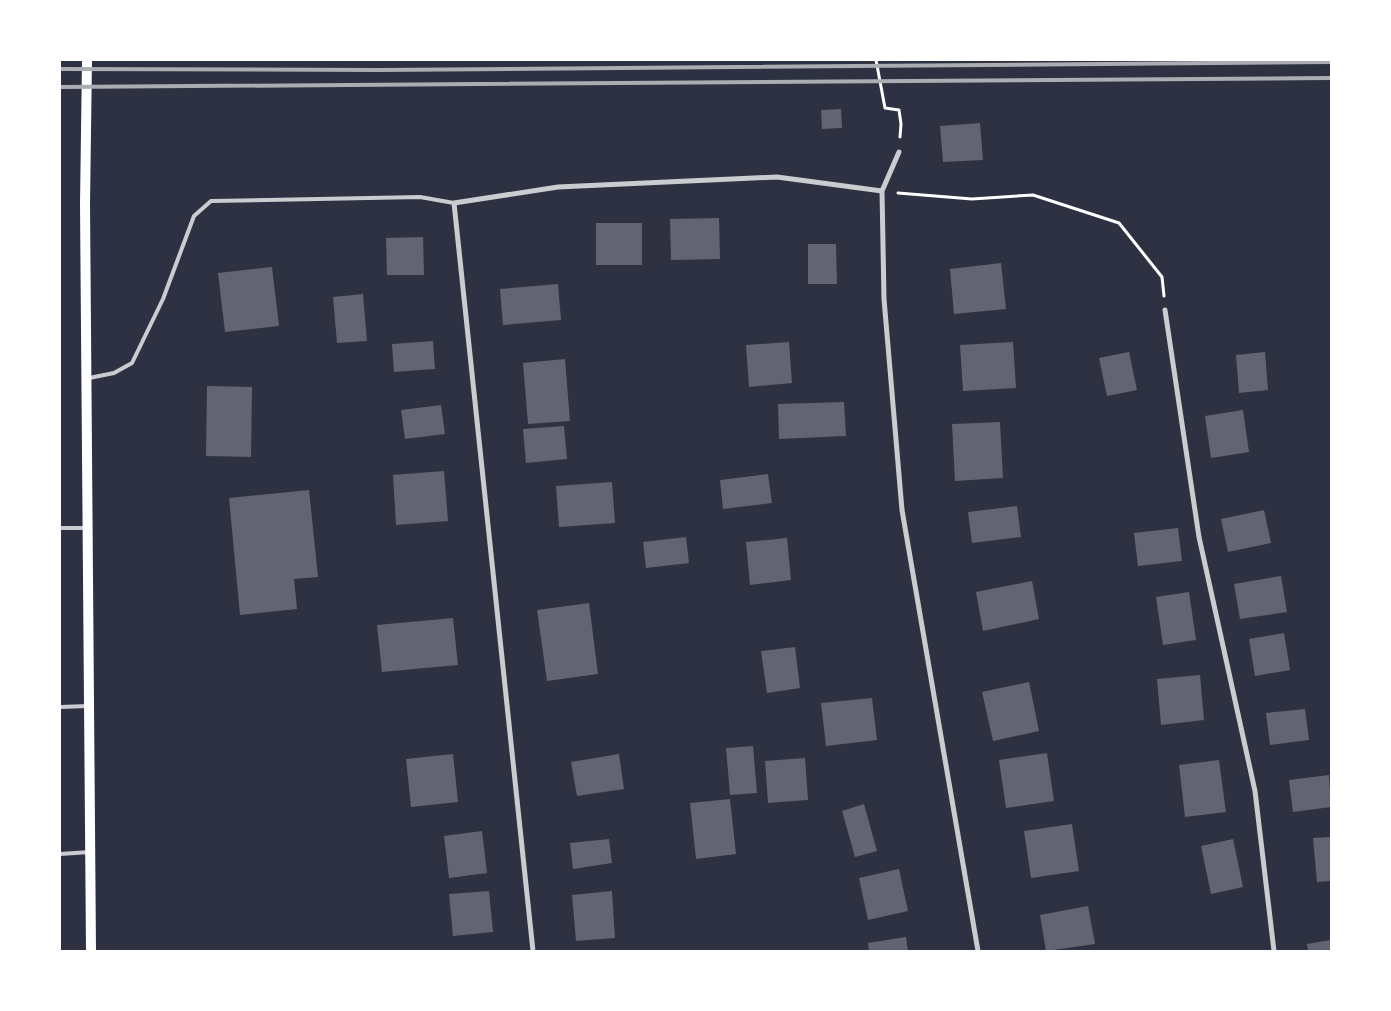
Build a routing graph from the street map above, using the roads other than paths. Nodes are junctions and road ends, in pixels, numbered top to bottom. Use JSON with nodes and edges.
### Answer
{"nodes":[{"id":1,"x":87,"y":60,"type":"edge"},
{"id":2,"x":899,"y":152,"type":"road end"},
{"id":3,"x":882,"y":191,"type":"junction"},
{"id":4,"x":454,"y":203,"type":"junction"},
{"id":5,"x":1165,"y":310,"type":"road end"},
{"id":6,"x":86,"y":378,"type":"junction"},
{"id":7,"x":60,"y":528,"type":"edge"},
{"id":8,"x":87,"y":528,"type":"junction"},
{"id":9,"x":60,"y":706,"type":"edge"},
{"id":10,"x":88,"y":706,"type":"junction"},
{"id":11,"x":90,"y":852,"type":"junction"},
{"id":12,"x":60,"y":854,"type":"edge"},
{"id":13,"x":91,"y":951,"type":"edge"},
{"id":14,"x":533,"y":951,"type":"edge"},
{"id":15,"x":978,"y":951,"type":"edge"},
{"id":16,"x":1274,"y":951,"type":"edge"}],
"edges":[{"from":1,"to":6,"type":"main road"},
{"from":2,"to":3,"type":"street"},
{"from":3,"to":4,"type":"street"},
{"from":3,"to":15,"type":"street"},
{"from":4,"to":6,"type":"lane"},
{"from":4,"to":14,"type":"street"},
{"from":5,"to":16,"type":"street"},
{"from":6,"to":8,"type":"main road"},
{"from":7,"to":8,"type":"lane"},
{"from":8,"to":10,"type":"main road"},
{"from":9,"to":10,"type":"lane"},
{"from":10,"to":11,"type":"main road"},
{"from":11,"to":12,"type":"lane"},
{"from":11,"to":13,"type":"main road"}]}
